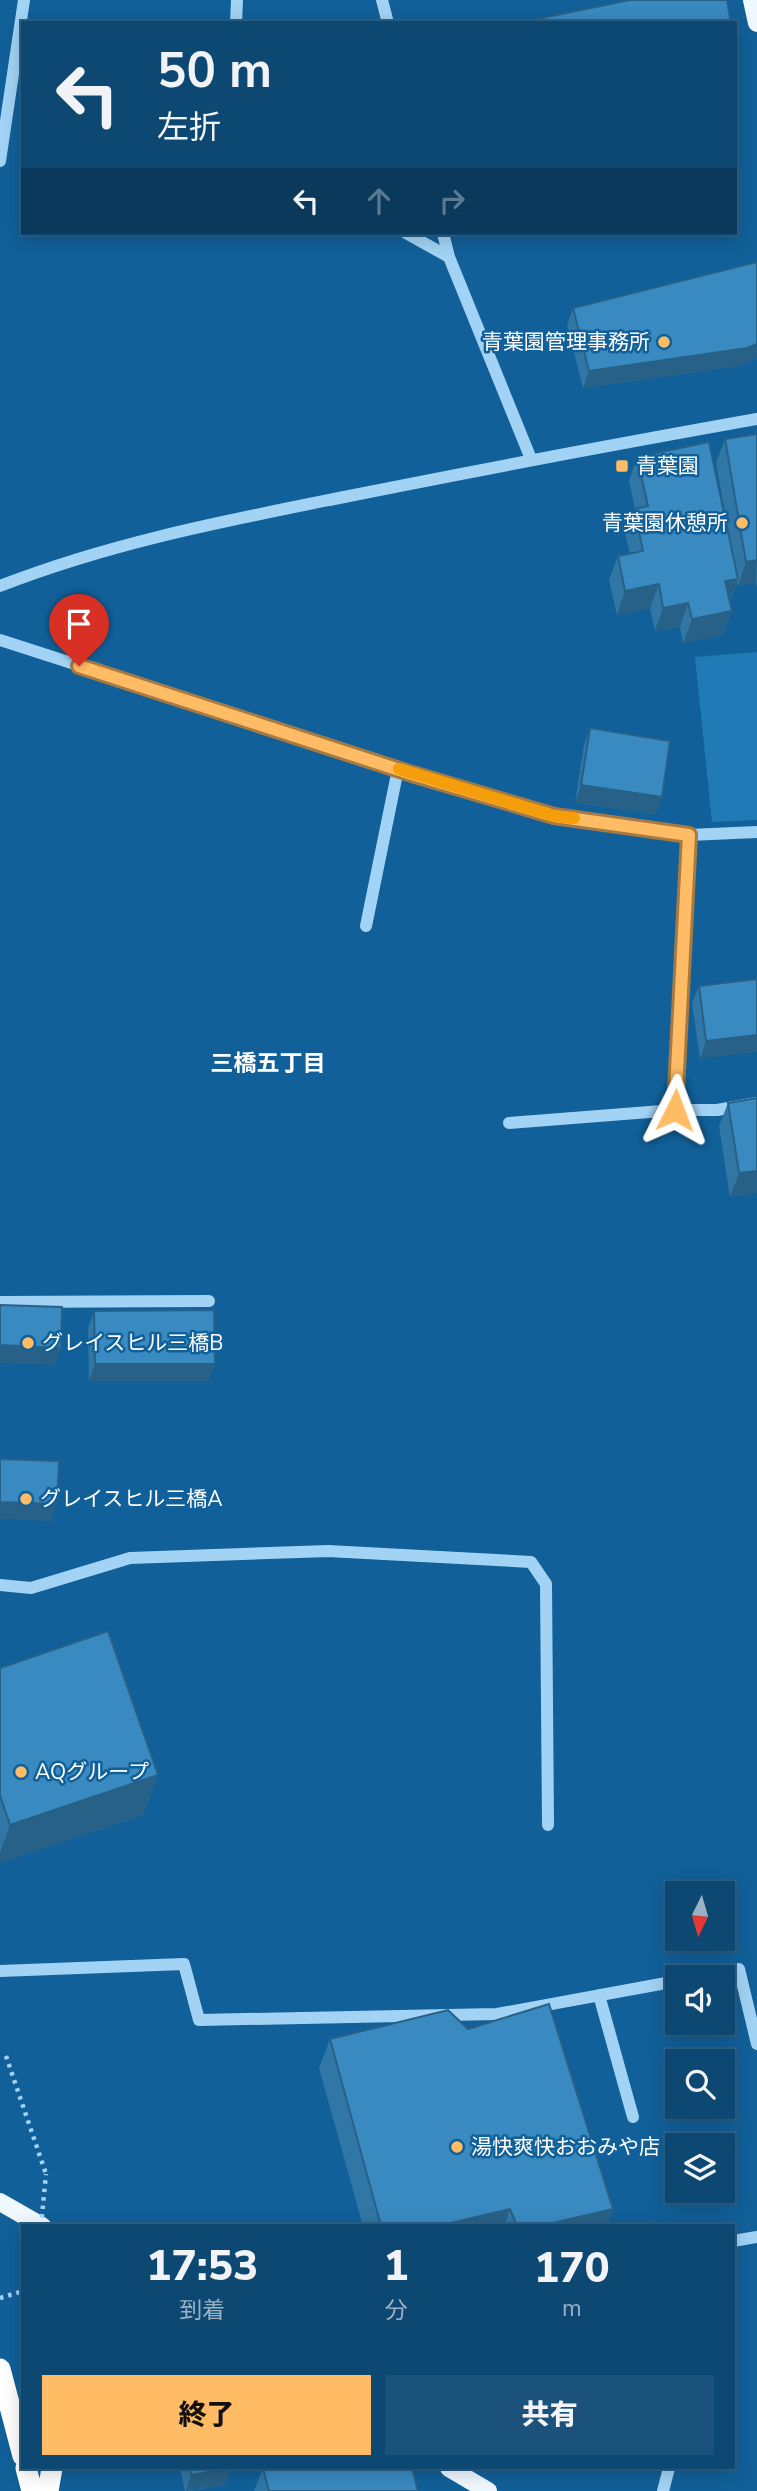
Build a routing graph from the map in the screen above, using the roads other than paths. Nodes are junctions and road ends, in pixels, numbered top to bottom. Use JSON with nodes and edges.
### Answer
{"nodes":[{"id":1,"x":24,"y":0,"type":"edge"},
{"id":2,"x":237,"y":0,"type":"edge"},
{"id":3,"x":383,"y":0,"type":"edge"},
{"id":4,"x":752,"y":0,"type":"edge"},
{"id":5,"x":22,"y":21,"type":"edge"},
{"id":6,"x":236,"y":21,"type":"edge"},
{"id":7,"x":388,"y":21,"type":"edge"},
{"id":8,"x":757,"y":23,"type":"edge"},
{"id":9,"x":21,"y":31,"type":"edge"},
{"id":10,"x":19,"y":52,"type":"edge"},
{"id":11,"x":0,"y":161,"type":"edge"},
{"id":12,"x":410,"y":235,"type":"edge"},
{"id":13,"x":444,"y":235,"type":"edge"},
{"id":14,"x":449,"y":257,"type":"junction"},
{"id":15,"x":757,"y":419,"type":"edge"},
{"id":16,"x":531,"y":459,"type":"junction"},
{"id":17,"x":0,"y":586,"type":"edge"},
{"id":18,"x":0,"y":640,"type":"edge"},
{"id":19,"x":398,"y":769,"type":"junction"},
{"id":20,"x":757,"y":832,"type":"edge"},
{"id":21,"x":689,"y":835,"type":"junction"},
{"id":22,"x":366,"y":926,"type":"dead end"},
{"id":23,"x":757,"y":1102,"type":"edge"},
{"id":24,"x":675,"y":1110,"type":"junction"},
{"id":25,"x":509,"y":1124,"type":"dead end"},
{"id":26,"x":209,"y":1301,"type":"dead end"},
{"id":27,"x":0,"y":1302,"type":"edge"},
{"id":28,"x":0,"y":1585,"type":"edge"},
{"id":29,"x":548,"y":1825,"type":"dead end"},
{"id":30,"x":735,"y":1970,"type":"edge"},
{"id":31,"x":0,"y":1971,"type":"edge"},
{"id":32,"x":665,"y":1983,"type":"edge"},
{"id":33,"x":599,"y":1995,"type":"junction"},
{"id":34,"x":757,"y":2044,"type":"edge"},
{"id":35,"x":633,"y":2117,"type":"dead end"},
{"id":36,"x":0,"y":2202,"type":"edge"},
{"id":37,"x":38,"y":2224,"type":"edge"},
{"id":38,"x":757,"y":2236,"type":"edge"},
{"id":39,"x":735,"y":2241,"type":"edge"},
{"id":40,"x":0,"y":2369,"type":"edge"},
{"id":41,"x":21,"y":2448,"type":"edge"},
{"id":42,"x":26,"y":2469,"type":"edge"},
{"id":43,"x":52,"y":2469,"type":"edge"},
{"id":44,"x":451,"y":2469,"type":"edge"},
{"id":45,"x":669,"y":2469,"type":"edge"},
{"id":46,"x":32,"y":2491,"type":"edge"},
{"id":47,"x":48,"y":2491,"type":"edge"},
{"id":48,"x":488,"y":2491,"type":"edge"},
{"id":49,"x":663,"y":2491,"type":"edge"}],
"edges":[{"from":1,"to":5,"type":"street"},
{"from":2,"to":6,"type":"street"},
{"from":3,"to":7,"type":"street"},
{"from":4,"to":8,"type":"main road"},
{"from":9,"to":10,"type":"street"},
{"from":10,"to":11,"type":"street"},
{"from":12,"to":14,"type":"street"},
{"from":13,"to":14,"type":"street"},
{"from":14,"to":16,"type":"street"},
{"from":15,"to":16,"type":"street"},
{"from":16,"to":17,"type":"street"},
{"from":18,"to":19,"type":"street"},
{"from":19,"to":21,"type":"street"},
{"from":19,"to":22,"type":"street"},
{"from":20,"to":21,"type":"street"},
{"from":21,"to":24,"type":"street"},
{"from":23,"to":24,"type":"street"},
{"from":24,"to":25,"type":"street"},
{"from":26,"to":27,"type":"street"},
{"from":28,"to":29,"type":"street"},
{"from":30,"to":34,"type":"street"},
{"from":31,"to":33,"type":"street"},
{"from":32,"to":33,"type":"street"},
{"from":33,"to":35,"type":"street"},
{"from":36,"to":37,"type":"main road"},
{"from":38,"to":39,"type":"street"},
{"from":40,"to":41,"type":"highway"},
{"from":42,"to":46,"type":"highway"},
{"from":43,"to":47,"type":"highway"},
{"from":44,"to":48,"type":"main road"},
{"from":45,"to":49,"type":"street"}]}
